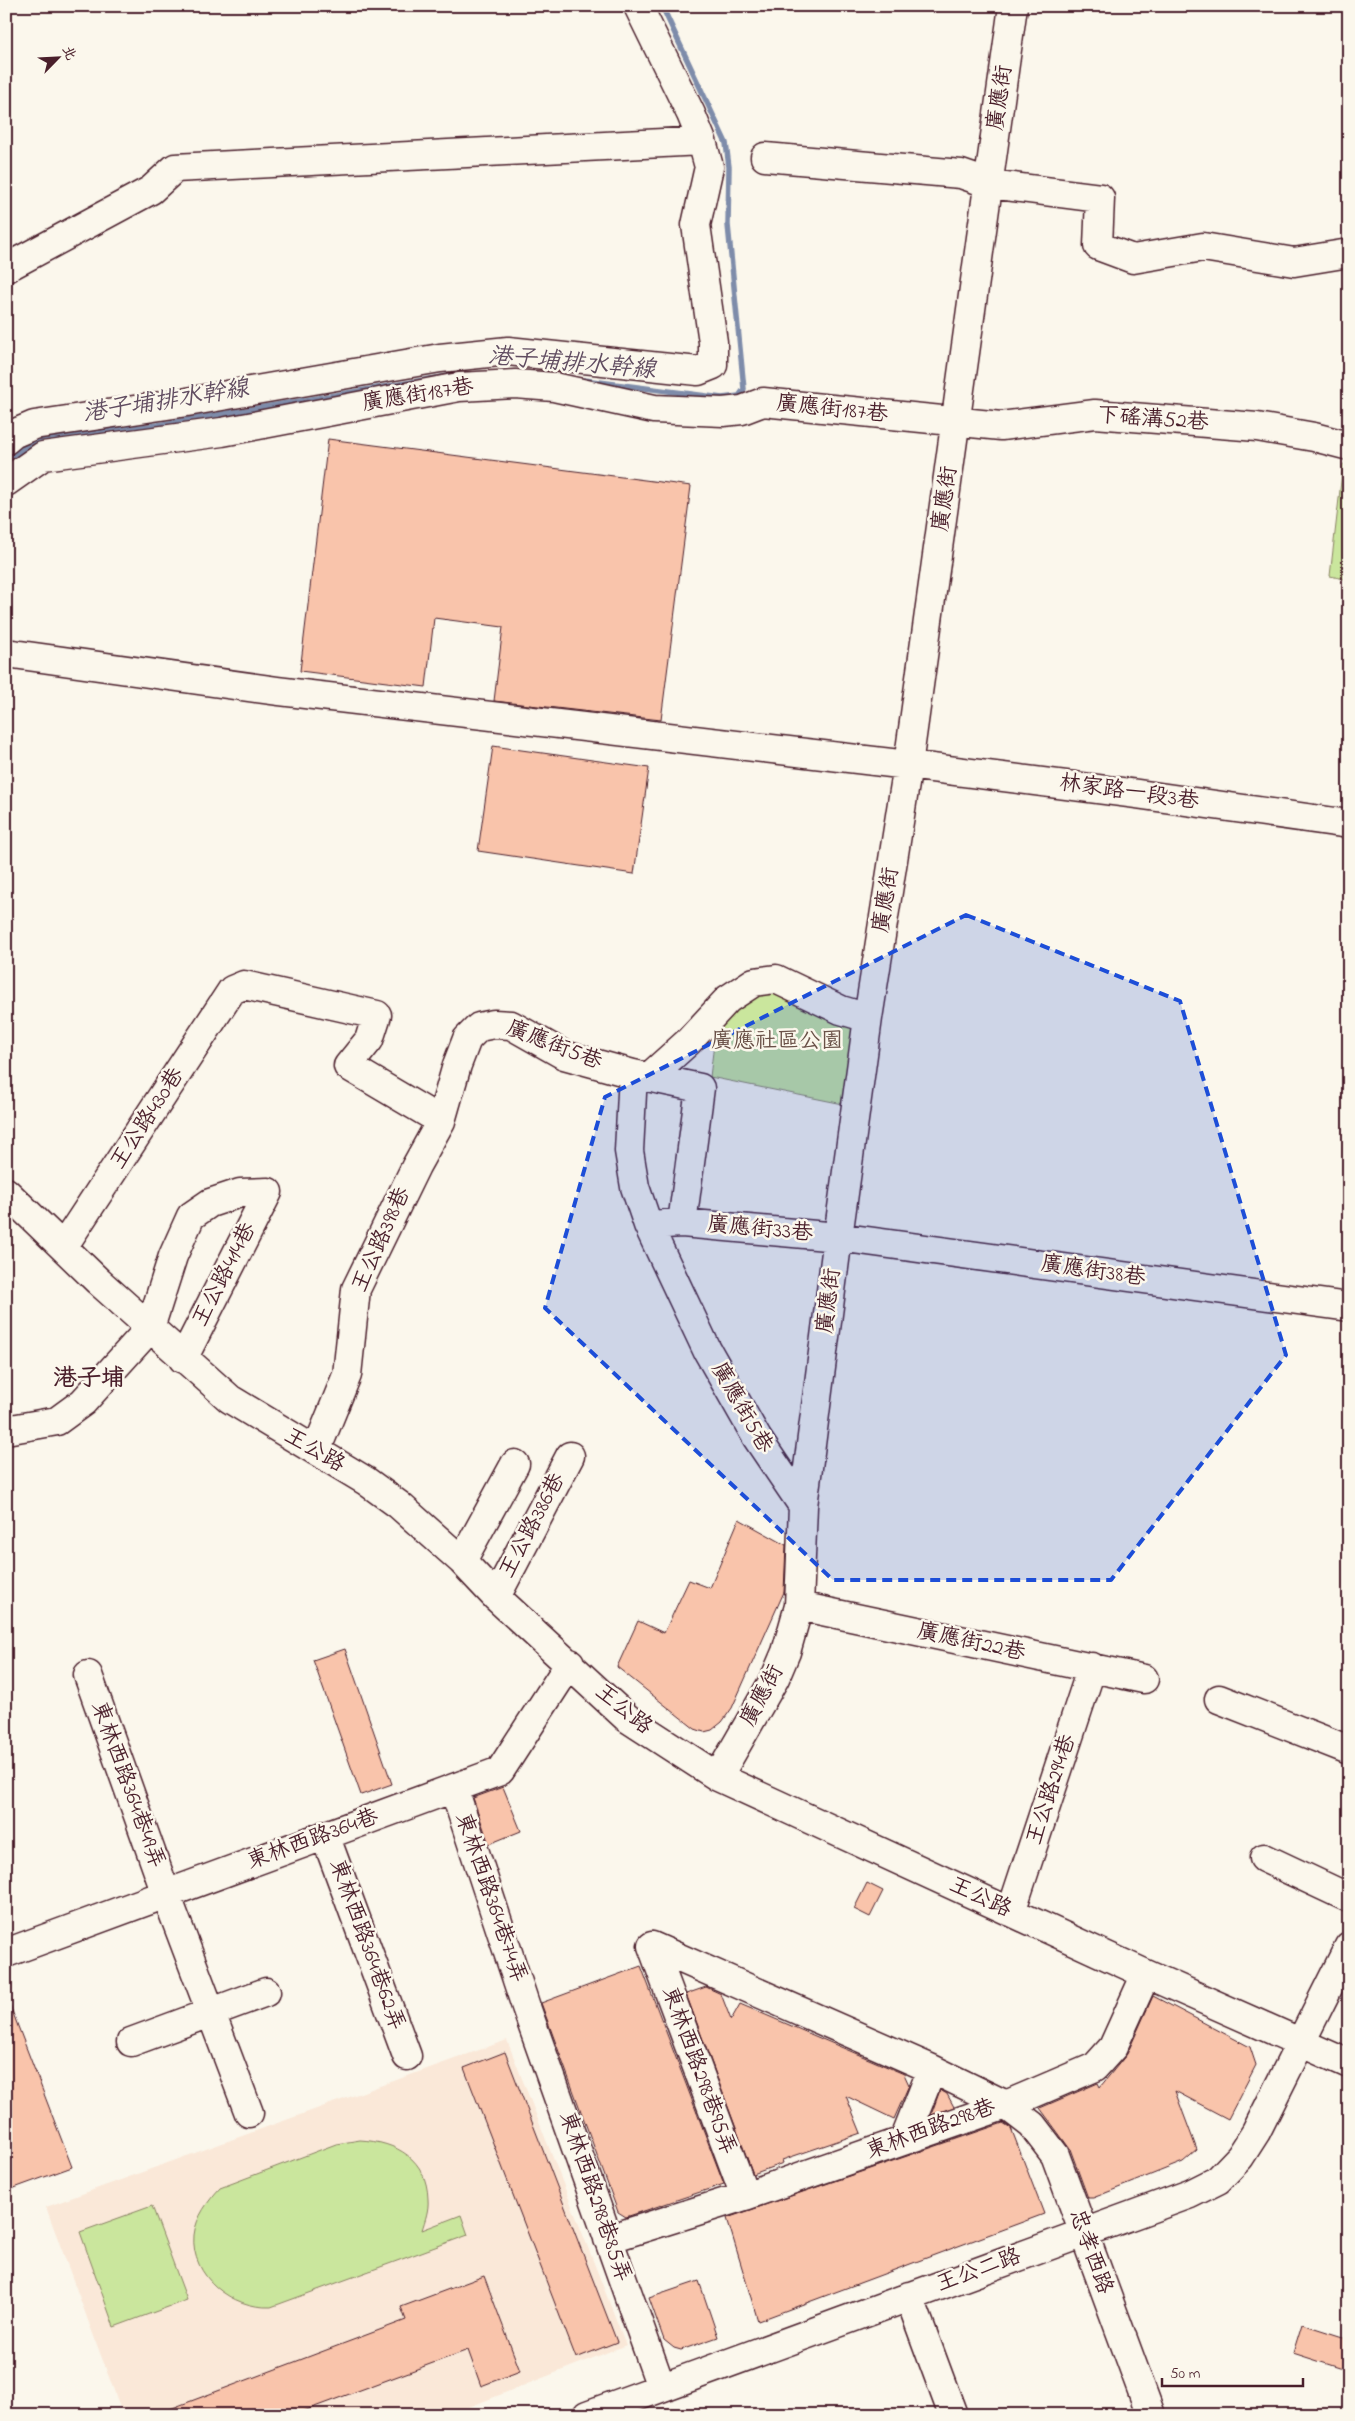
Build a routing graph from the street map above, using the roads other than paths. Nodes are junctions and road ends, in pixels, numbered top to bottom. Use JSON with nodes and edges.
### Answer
{"nodes":[{"id":1,"x":638,"y":6,"type":"edge"},
{"id":2,"x":1013,"y":6,"type":"edge"},
{"id":3,"x":702,"y":141,"type":"junction"},
{"id":4,"x":766,"y":157,"type":"dead end"},
{"id":5,"x":990,"y":184,"type":"junction"},
{"id":6,"x":1349,"y":253,"type":"edge"},
{"id":7,"x":6,"y":268,"type":"edge"},
{"id":8,"x":957,"y":422,"type":"junction"},
{"id":9,"x":6,"y":440,"type":"edge"},
{"id":10,"x":1349,"y":446,"type":"edge"},
{"id":11,"x":6,"y":482,"type":"edge"},
{"id":12,"x":6,"y":653,"type":"edge"},
{"id":13,"x":908,"y":765,"type":"junction"},
{"id":14,"x":1349,"y":824,"type":"edge"},
{"id":15,"x":868,"y":1018,"type":"junction"},
{"id":16,"x":641,"y":1076,"type":"junction"},
{"id":17,"x":700,"y":1088,"type":"joint"},
{"id":18,"x":441,"y":1121,"type":"junction"},
{"id":19,"x":6,"y":1192,"type":"edge"},
{"id":20,"x":682,"y":1223,"type":"junction"},
{"id":21,"x":648,"y":1225,"type":"junction"},
{"id":22,"x":838,"y":1237,"type":"junction"},
{"id":23,"x":63,"y":1247,"type":"junction"},
{"id":24,"x":1349,"y":1307,"type":"edge"},
{"id":25,"x":150,"y":1328,"type":"junction"},
{"id":26,"x":183,"y":1359,"type":"junction"},
{"id":27,"x":6,"y":1430,"type":"edge"},
{"id":28,"x":316,"y":1451,"type":"junction"},
{"id":29,"x":570,"y":1456,"type":"dead end"},
{"id":30,"x":514,"y":1464,"type":"dead end"},
{"id":31,"x":803,"y":1506,"type":"junction"},
{"id":32,"x":462,"y":1561,"type":"junction"},
{"id":33,"x":496,"y":1597,"type":"junction"},
{"id":34,"x":799,"y":1606,"type":"junction"},
{"id":35,"x":570,"y":1663,"type":"junction"},
{"id":36,"x":1092,"y":1667,"type":"junction"},
{"id":37,"x":88,"y":1675,"type":"dead end"},
{"id":38,"x":1144,"y":1680,"type":"dead end"},
{"id":39,"x":1219,"y":1699,"type":"dead end"},
{"id":40,"x":1349,"y":1750,"type":"edge"},
{"id":41,"x":718,"y":1777,"type":"junction"},
{"id":42,"x":454,"y":1789,"type":"junction"},
{"id":43,"x":325,"y":1835,"type":"junction"},
{"id":44,"x":1264,"y":1858,"type":"dead end"},
{"id":45,"x":166,"y":1894,"type":"junction"},
{"id":46,"x":1349,"y":1898,"type":"edge"},
{"id":47,"x":1011,"y":1912,"type":"junction"},
{"id":48,"x":652,"y":1946,"type":"joint"},
{"id":49,"x":1349,"y":1946,"type":"edge"},
{"id":50,"x":6,"y":1953,"type":"edge"},
{"id":51,"x":1146,"y":1974,"type":"junction"},
{"id":52,"x":266,"y":1992,"type":"dead end"},
{"id":53,"x":526,"y":2007,"type":"joint"},
{"id":54,"x":212,"y":2012,"type":"junction"},
{"id":55,"x":131,"y":2042,"type":"dead end"},
{"id":56,"x":1302,"y":2044,"type":"junction"},
{"id":57,"x":407,"y":2056,"type":"dead end"},
{"id":58,"x":1349,"y":2064,"type":"edge"},
{"id":59,"x":932,"y":2070,"type":"junction"},
{"id":60,"x":1006,"y":2105,"type":"junction"},
{"id":61,"x":249,"y":2113,"type":"dead end"},
{"id":62,"x":904,"y":2140,"type":"junction"},
{"id":63,"x":745,"y":2196,"type":"junction"},
{"id":64,"x":1083,"y":2233,"type":"junction"},
{"id":65,"x":608,"y":2239,"type":"junction"},
{"id":66,"x":909,"y":2296,"type":"junction"},
{"id":67,"x":661,"y":2387,"type":"junction"},
{"id":68,"x":587,"y":2415,"type":"edge"},
{"id":69,"x":953,"y":2415,"type":"edge"},
{"id":70,"x":1151,"y":2415,"type":"edge"}],
"edges":[{"from":1,"to":3,"type":"street"},
{"from":2,"to":5,"type":"street","name":"廣應街"},
{"from":3,"to":7,"type":"street"},
{"from":3,"to":9,"type":"street"},
{"from":4,"to":5,"type":"street"},
{"from":5,"to":6,"type":"street"},
{"from":5,"to":8,"type":"street","name":"廣應街"},
{"from":8,"to":10,"type":"street","name":"下磘溝52巷"},
{"from":8,"to":11,"type":"street","name":"廣應街187巷"},
{"from":8,"to":13,"type":"street","name":"廣應街"},
{"from":12,"to":13,"type":"street","name":"林家路一段3巷"},
{"from":13,"to":14,"type":"street","name":"林家路一段3巷"},
{"from":13,"to":15,"type":"street","name":"廣應街"},
{"from":15,"to":16,"type":"street"},
{"from":15,"to":22,"type":"street","name":"廣應街"},
{"from":16,"to":17,"type":"street","name":"廣應街5巷"},
{"from":16,"to":18,"type":"street","name":"廣應街5巷"},
{"from":16,"to":21,"type":"street","name":"廣應街5巷"},
{"from":17,"to":20,"type":"street","name":"廣應街33巷"},
{"from":18,"to":23,"type":"street","name":"王公路430巷"},
{"from":18,"to":28,"type":"street","name":"王公路398巷"},
{"from":19,"to":23,"type":"street","name":"王公路"},
{"from":20,"to":21,"type":"street","name":"廣應街33巷"},
{"from":20,"to":22,"type":"street","name":"廣應街33巷"},
{"from":21,"to":31,"type":"street","name":"廣應街5巷"},
{"from":22,"to":24,"type":"street","name":"廣應街38巷"},
{"from":22,"to":31,"type":"street","name":"廣應街"},
{"from":23,"to":25,"type":"street","name":"王公路"},
{"from":25,"to":26,"type":"street","name":"王公路"},
{"from":25,"to":26,"type":"street","name":"王公路414巷"},
{"from":25,"to":27,"type":"street"},
{"from":26,"to":28,"type":"street","name":"王公路"},
{"from":28,"to":32,"type":"street","name":"王公路"},
{"from":29,"to":33,"type":"street","name":"王公路386巷"},
{"from":30,"to":32,"type":"street"},
{"from":31,"to":34,"type":"street","name":"廣應街"},
{"from":32,"to":33,"type":"street","name":"王公路"},
{"from":33,"to":35,"type":"street","name":"王公路"},
{"from":34,"to":36,"type":"street","name":"廣應街22巷"},
{"from":34,"to":41,"type":"street","name":"廣應街"},
{"from":35,"to":41,"type":"street","name":"王公路"},
{"from":35,"to":42,"type":"street","name":"東林西路364巷"},
{"from":36,"to":38,"type":"street","name":"廣應街22巷"},
{"from":36,"to":47,"type":"street","name":"王公路294巷"},
{"from":37,"to":45,"type":"street","name":"東林西路364巷49弄"},
{"from":39,"to":40,"type":"street"},
{"from":41,"to":47,"type":"street","name":"王公路"},
{"from":42,"to":43,"type":"street","name":"東林西路364巷"},
{"from":42,"to":53,"type":"street","name":"東林西路364巷74弄"},
{"from":43,"to":45,"type":"street","name":"東林西路364巷"},
{"from":43,"to":57,"type":"street","name":"東林西路364巷62弄"},
{"from":44,"to":46,"type":"street"},
{"from":45,"to":50,"type":"street","name":"東林西路364巷"},
{"from":45,"to":54,"type":"street","name":"東林西路364巷49弄"},
{"from":47,"to":51,"type":"street","name":"王公路"},
{"from":48,"to":59,"type":"street","name":"東林西路298巷"},
{"from":48,"to":63,"type":"street","name":"東林西路298巷95弄"},
{"from":49,"to":56,"type":"street","name":"王公二路"},
{"from":51,"to":56,"type":"street","name":"王公路"},
{"from":51,"to":60,"type":"street"},
{"from":52,"to":54,"type":"street"},
{"from":53,"to":65,"type":"street","name":"東林西路298巷85弄"},
{"from":54,"to":55,"type":"street"},
{"from":54,"to":61,"type":"street","name":"東林西路364巷49弄"},
{"from":56,"to":58,"type":"street","name":"王公路"},
{"from":56,"to":64,"type":"street","name":"王公二路"},
{"from":59,"to":60,"type":"street","name":"東林西路298巷"},
{"from":59,"to":62,"type":"street"},
{"from":60,"to":62,"type":"street","name":"東林西路298巷"},
{"from":60,"to":64,"type":"street","name":"忠孝西路"},
{"from":62,"to":63,"type":"street","name":"東林西路298巷"},
{"from":63,"to":65,"type":"street","name":"東林西路298巷"},
{"from":64,"to":66,"type":"street","name":"王公二路"},
{"from":64,"to":70,"type":"street","name":"忠孝西路"},
{"from":65,"to":67,"type":"street","name":"東林西路298巷85弄"},
{"from":66,"to":67,"type":"street","name":"王公二路"},
{"from":66,"to":69,"type":"street"},
{"from":67,"to":68,"type":"street","name":"王公二路"}]}
